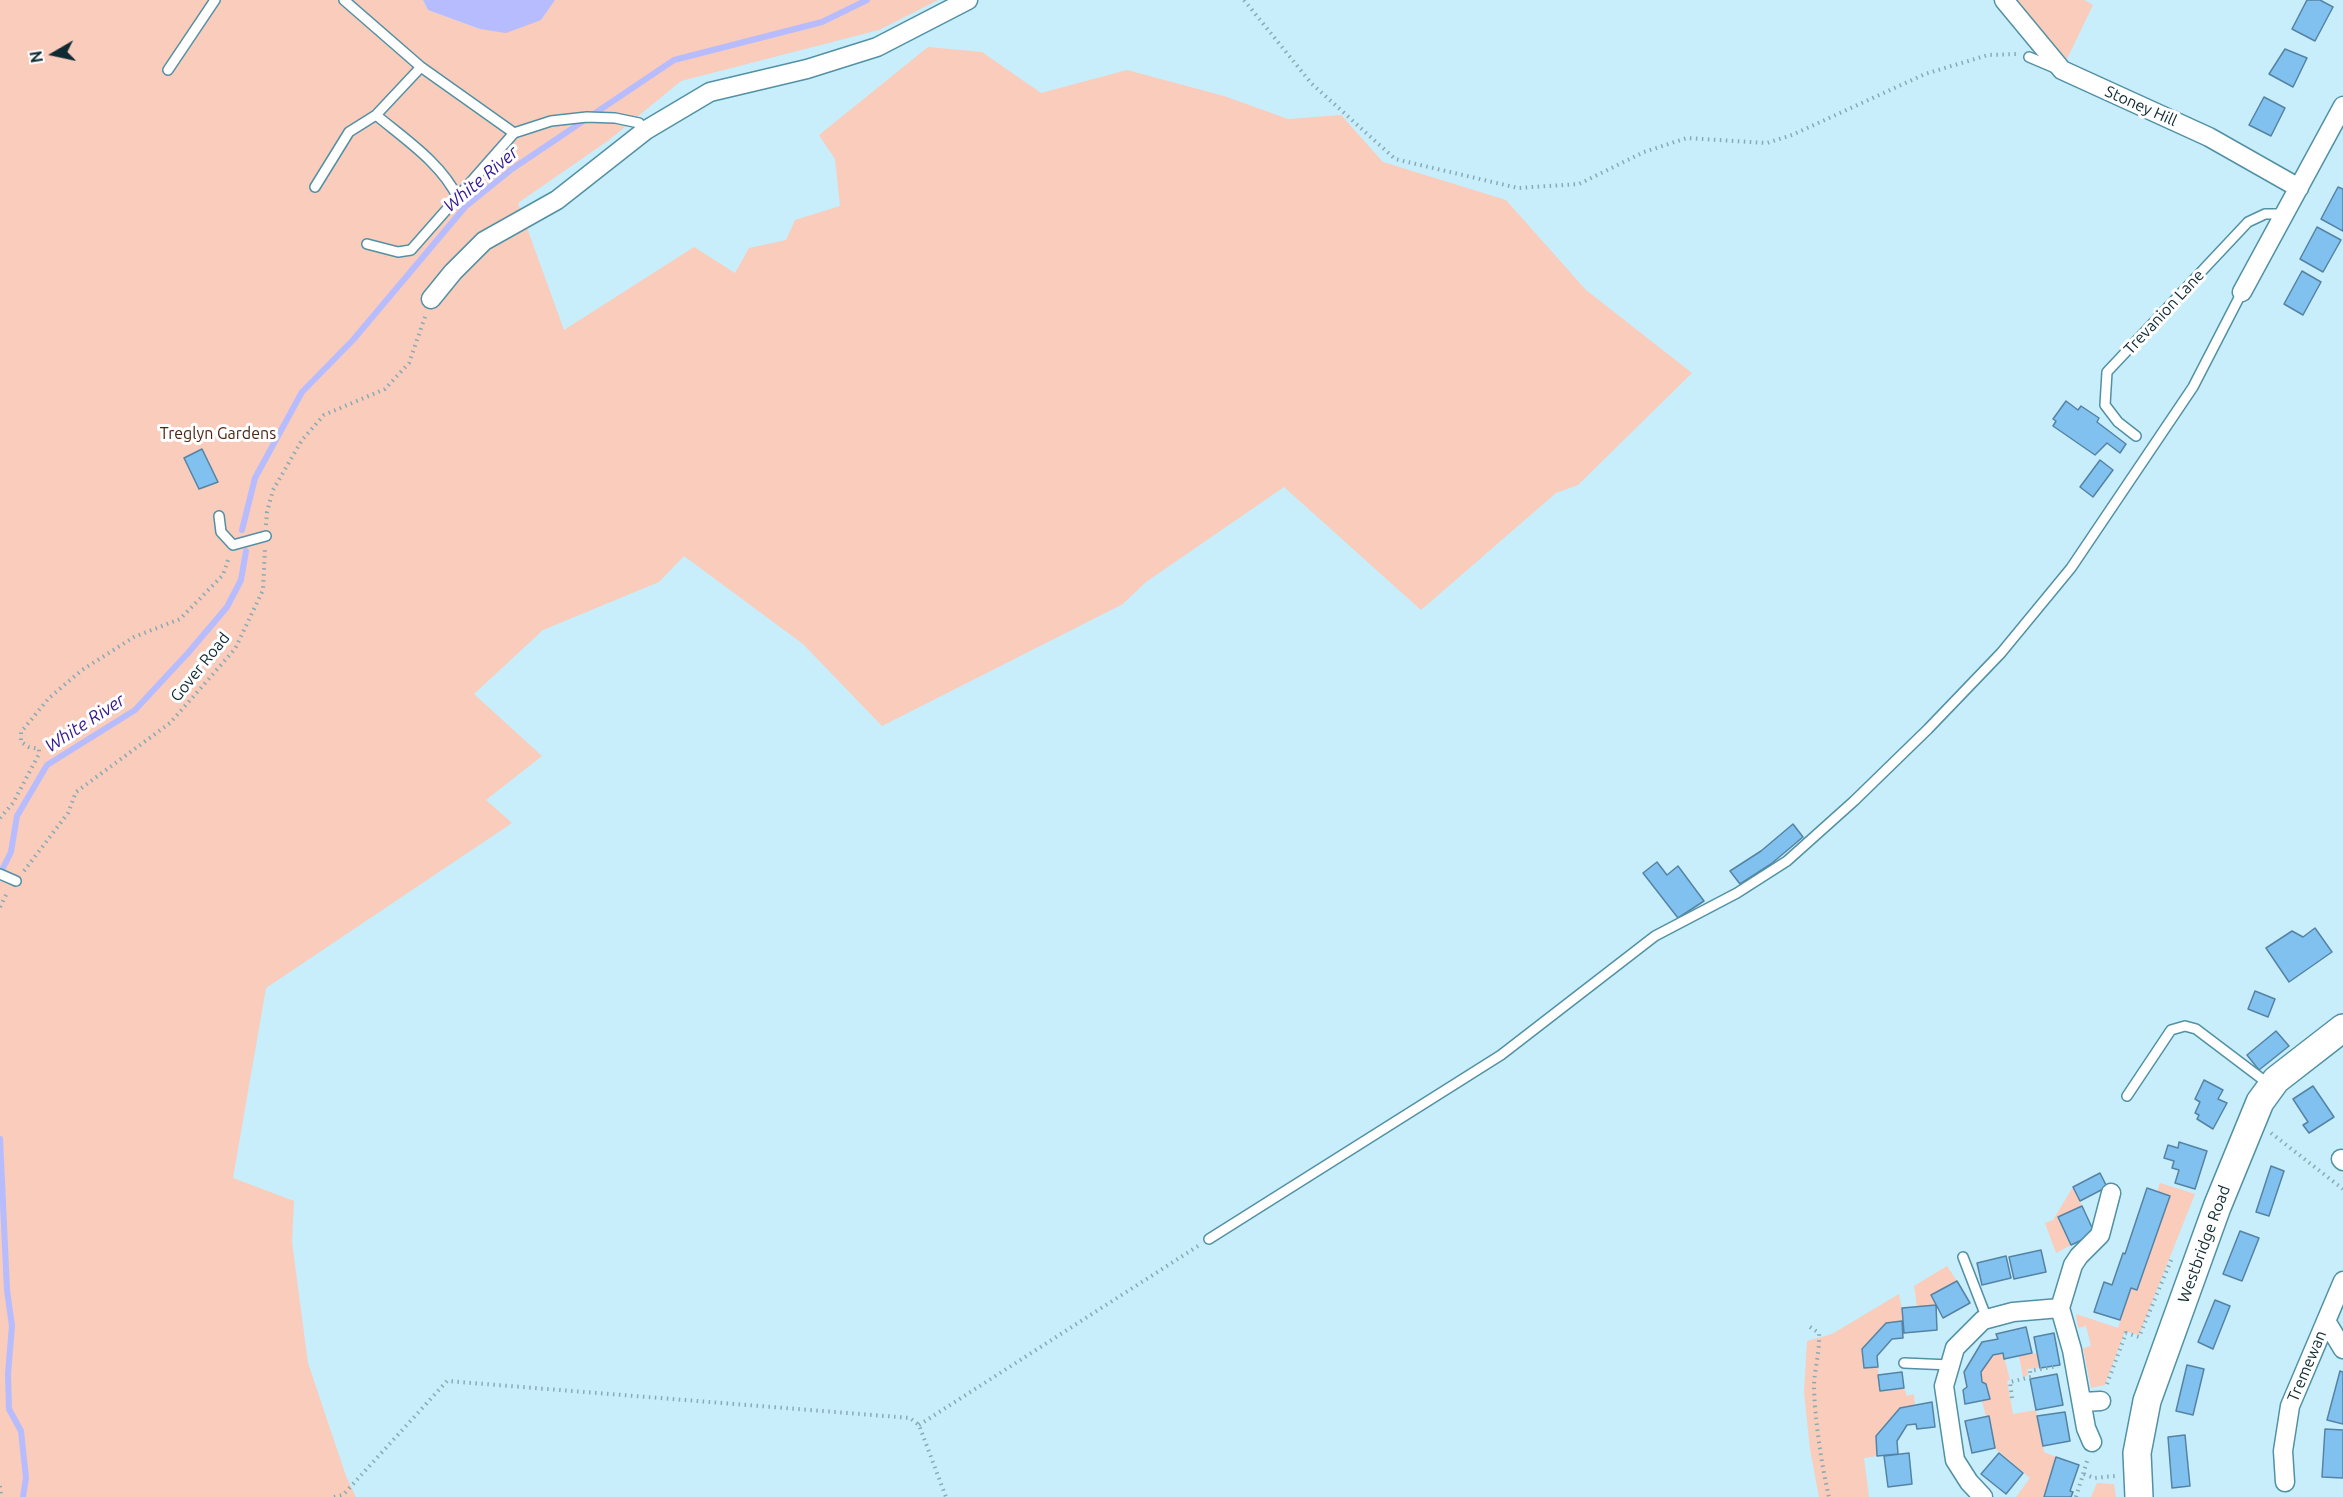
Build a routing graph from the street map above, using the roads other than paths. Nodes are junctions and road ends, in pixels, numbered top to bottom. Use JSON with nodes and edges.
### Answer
{"nodes":[{"id":1,"x":215,"y":0,"type":"edge"},
{"id":2,"x":344,"y":0,"type":"edge"},
{"id":3,"x":968,"y":0,"type":"edge"},
{"id":4,"x":2004,"y":0,"type":"edge"},
{"id":5,"x":2030,"y":57,"type":"road end"},
{"id":6,"x":421,"y":67,"type":"junction"},
{"id":7,"x":168,"y":70,"type":"dead end"},
{"id":8,"x":2062,"y":70,"type":"junction"},
{"id":9,"x":2343,"y":106,"type":"edge"},
{"id":10,"x":376,"y":115,"type":"junction"},
{"id":11,"x":646,"y":130,"type":"junction"},
{"id":12,"x":513,"y":133,"type":"junction"},
{"id":13,"x":315,"y":187,"type":"dead end"},
{"id":14,"x":2299,"y":188,"type":"junction"},
{"id":15,"x":458,"y":198,"type":"junction"},
{"id":16,"x":2284,"y":214,"type":"junction"},
{"id":17,"x":367,"y":244,"type":"dead end"},
{"id":18,"x":2242,"y":292,"type":"joint"},
{"id":19,"x":431,"y":299,"type":"road end"},
{"id":20,"x":2136,"y":436,"type":"dead end"},
{"id":21,"x":219,"y":516,"type":"dead end"},
{"id":22,"x":266,"y":536,"type":"road end"},
{"id":23,"x":2343,"y":1029,"type":"edge"},
{"id":24,"x":2272,"y":1086,"type":"junction"},
{"id":25,"x":2127,"y":1096,"type":"dead end"},
{"id":26,"x":2111,"y":1193,"type":"dead end"},
{"id":27,"x":1209,"y":1239,"type":"road end"},
{"id":28,"x":1963,"y":1257,"type":"dead end"},
{"id":29,"x":2343,"y":1281,"type":"edge"},
{"id":30,"x":2060,"y":1308,"type":"junction"},
{"id":31,"x":1987,"y":1319,"type":"junction"},
{"id":32,"x":2326,"y":1321,"type":"junction"},
{"id":33,"x":2343,"y":1349,"type":"edge"},
{"id":34,"x":1904,"y":1363,"type":"dead end"},
{"id":35,"x":1950,"y":1365,"type":"junction"},
{"id":36,"x":2101,"y":1401,"type":"road end"},
{"id":37,"x":2082,"y":1402,"type":"junction"},
{"id":38,"x":2092,"y":1442,"type":"dead end"},
{"id":39,"x":2285,"y":1482,"type":"dead end"},
{"id":40,"x":1983,"y":1497,"type":"edge"},
{"id":41,"x":2139,"y":1497,"type":"edge"}],
"edges":[{"from":1,"to":7,"type":"lane"},
{"from":2,"to":6,"type":"lane"},
{"from":3,"to":11,"type":"street"},
{"from":4,"to":8,"type":"street","name":"Stoney Hill"},
{"from":5,"to":8,"type":"lane"},
{"from":6,"to":10,"type":"lane"},
{"from":6,"to":12,"type":"lane"},
{"from":8,"to":14,"type":"street","name":"Stoney Hill"},
{"from":9,"to":14,"type":"street"},
{"from":10,"to":13,"type":"lane"},
{"from":10,"to":15,"type":"lane"},
{"from":11,"to":12,"type":"lane"},
{"from":11,"to":19,"type":"street"},
{"from":12,"to":15,"type":"lane"},
{"from":14,"to":16,"type":"street"},
{"from":15,"to":17,"type":"lane"},
{"from":16,"to":18,"type":"street"},
{"from":16,"to":20,"type":"lane","name":"Trevanion Lane"},
{"from":18,"to":27,"type":"lane"},
{"from":21,"to":22,"type":"lane"},
{"from":23,"to":24,"type":"main road","name":"Westbridge Road"},
{"from":24,"to":25,"type":"lane"},
{"from":24,"to":41,"type":"main road","name":"Westbridge Road"},
{"from":26,"to":30,"type":"street"},
{"from":28,"to":31,"type":"lane"},
{"from":29,"to":32,"type":"street","name":"Tremewan"},
{"from":30,"to":31,"type":"street"},
{"from":30,"to":37,"type":"street"},
{"from":31,"to":35,"type":"street"},
{"from":32,"to":33,"type":"street","name":"Tremewan"},
{"from":32,"to":39,"type":"street","name":"Tremewan"},
{"from":34,"to":35,"type":"lane"},
{"from":35,"to":40,"type":"street"},
{"from":36,"to":37,"type":"street"},
{"from":37,"to":38,"type":"street"}]}
